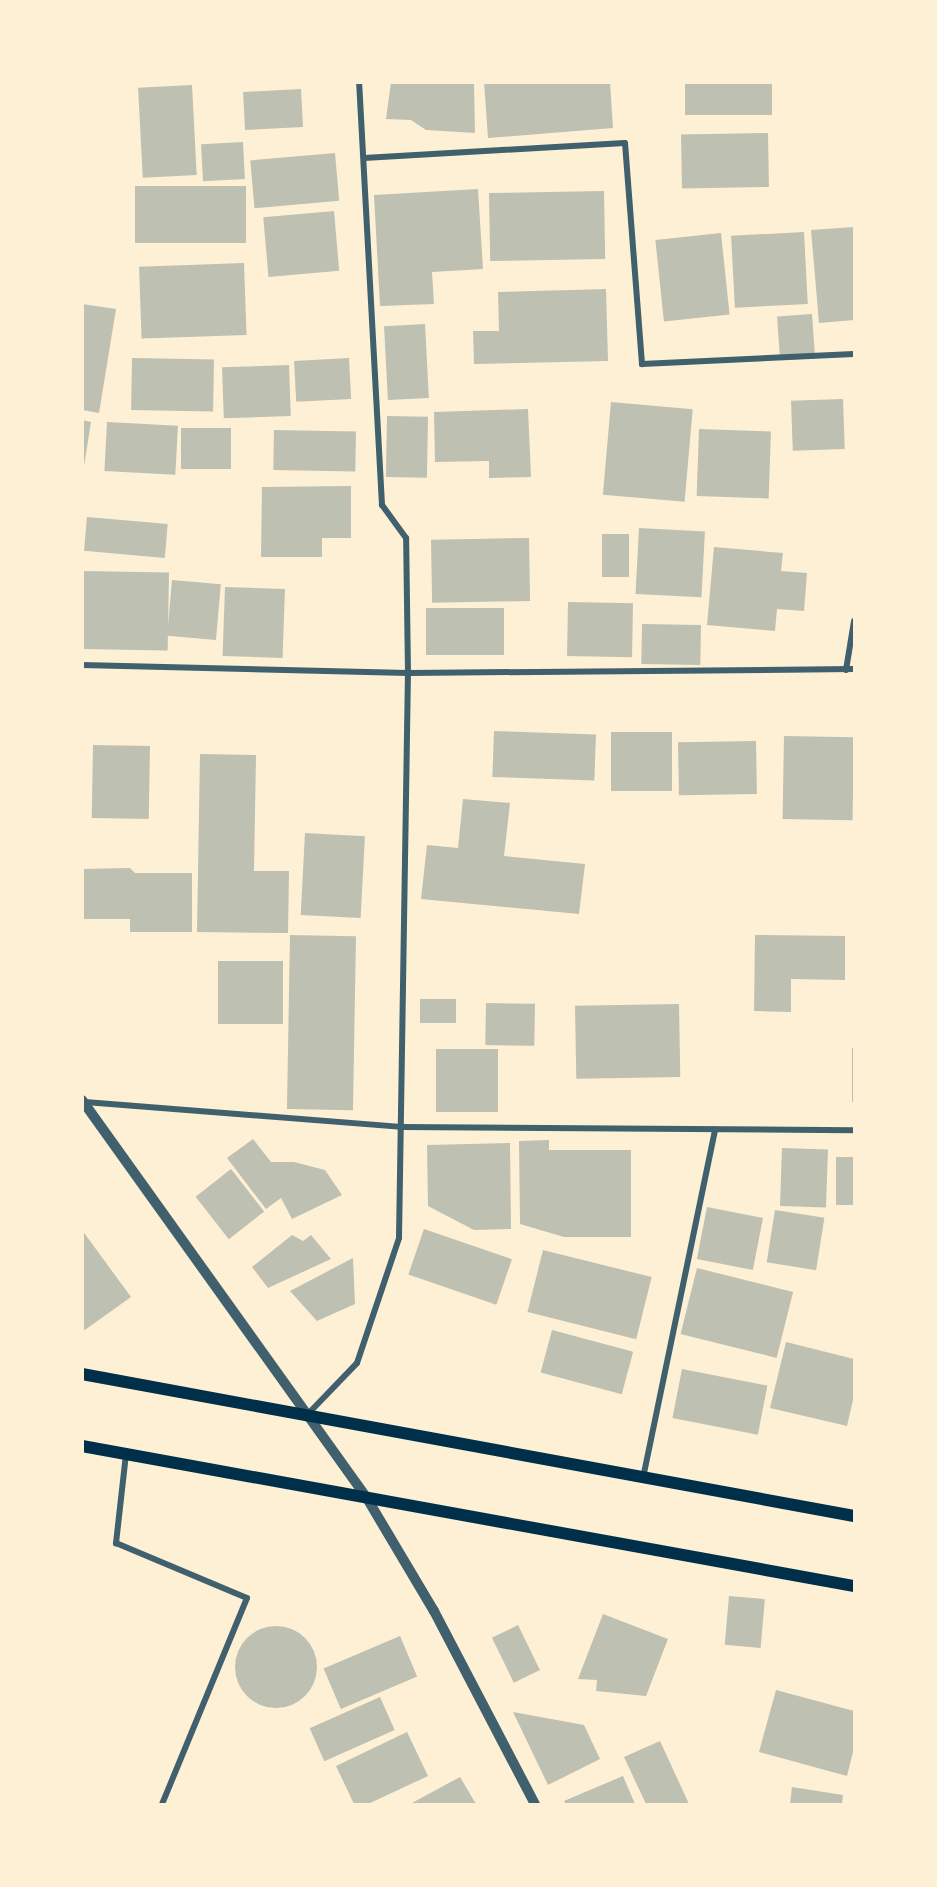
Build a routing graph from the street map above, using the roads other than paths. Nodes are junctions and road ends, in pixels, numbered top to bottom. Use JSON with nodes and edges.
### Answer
{"nodes":[{"id":1,"x":359,"y":82,"type":"edge"},
{"id":2,"x":364,"y":159,"type":"junction"},
{"id":3,"x":855,"y":354,"type":"edge"},
{"id":4,"x":855,"y":621,"type":"edge"},
{"id":5,"x":82,"y":665,"type":"edge"},
{"id":6,"x":846,"y":669,"type":"junction"},
{"id":7,"x":855,"y":669,"type":"edge"},
{"id":8,"x":408,"y":673,"type":"junction"},
{"id":9,"x":83,"y":1101,"type":"edge"},
{"id":10,"x":401,"y":1127,"type":"junction"},
{"id":11,"x":715,"y":1129,"type":"junction"},
{"id":12,"x":855,"y":1130,"type":"edge"},
{"id":13,"x":82,"y":1374,"type":"edge"},
{"id":14,"x":306,"y":1415,"type":"junction"},
{"id":15,"x":82,"y":1446,"type":"edge"},
{"id":16,"x":127,"y":1454,"type":"junction"},
{"id":17,"x":643,"y":1478,"type":"junction"},
{"id":18,"x":368,"y":1500,"type":"junction"},
{"id":19,"x":855,"y":1516,"type":"edge"},
{"id":20,"x":855,"y":1586,"type":"edge"},
{"id":21,"x":162,"y":1804,"type":"edge"},
{"id":22,"x":535,"y":1804,"type":"edge"}],
"edges":[{"from":1,"to":2,"type":"street"},
{"from":2,"to":3,"type":"street"},
{"from":2,"to":8,"type":"street"},
{"from":4,"to":6,"type":"street"},
{"from":5,"to":8,"type":"street"},
{"from":6,"to":7,"type":"street"},
{"from":6,"to":8,"type":"street"},
{"from":8,"to":10,"type":"street"},
{"from":9,"to":10,"type":"street"},
{"from":9,"to":14,"type":"street"},
{"from":10,"to":11,"type":"street"},
{"from":10,"to":14,"type":"street"},
{"from":11,"to":12,"type":"street"},
{"from":11,"to":17,"type":"street"},
{"from":13,"to":14,"type":"main road"},
{"from":14,"to":17,"type":"main road"},
{"from":14,"to":18,"type":"street"},
{"from":15,"to":16,"type":"main road"},
{"from":16,"to":18,"type":"main road"},
{"from":16,"to":21,"type":"street"},
{"from":17,"to":19,"type":"main road"},
{"from":18,"to":20,"type":"main road"},
{"from":18,"to":22,"type":"street"}]}
